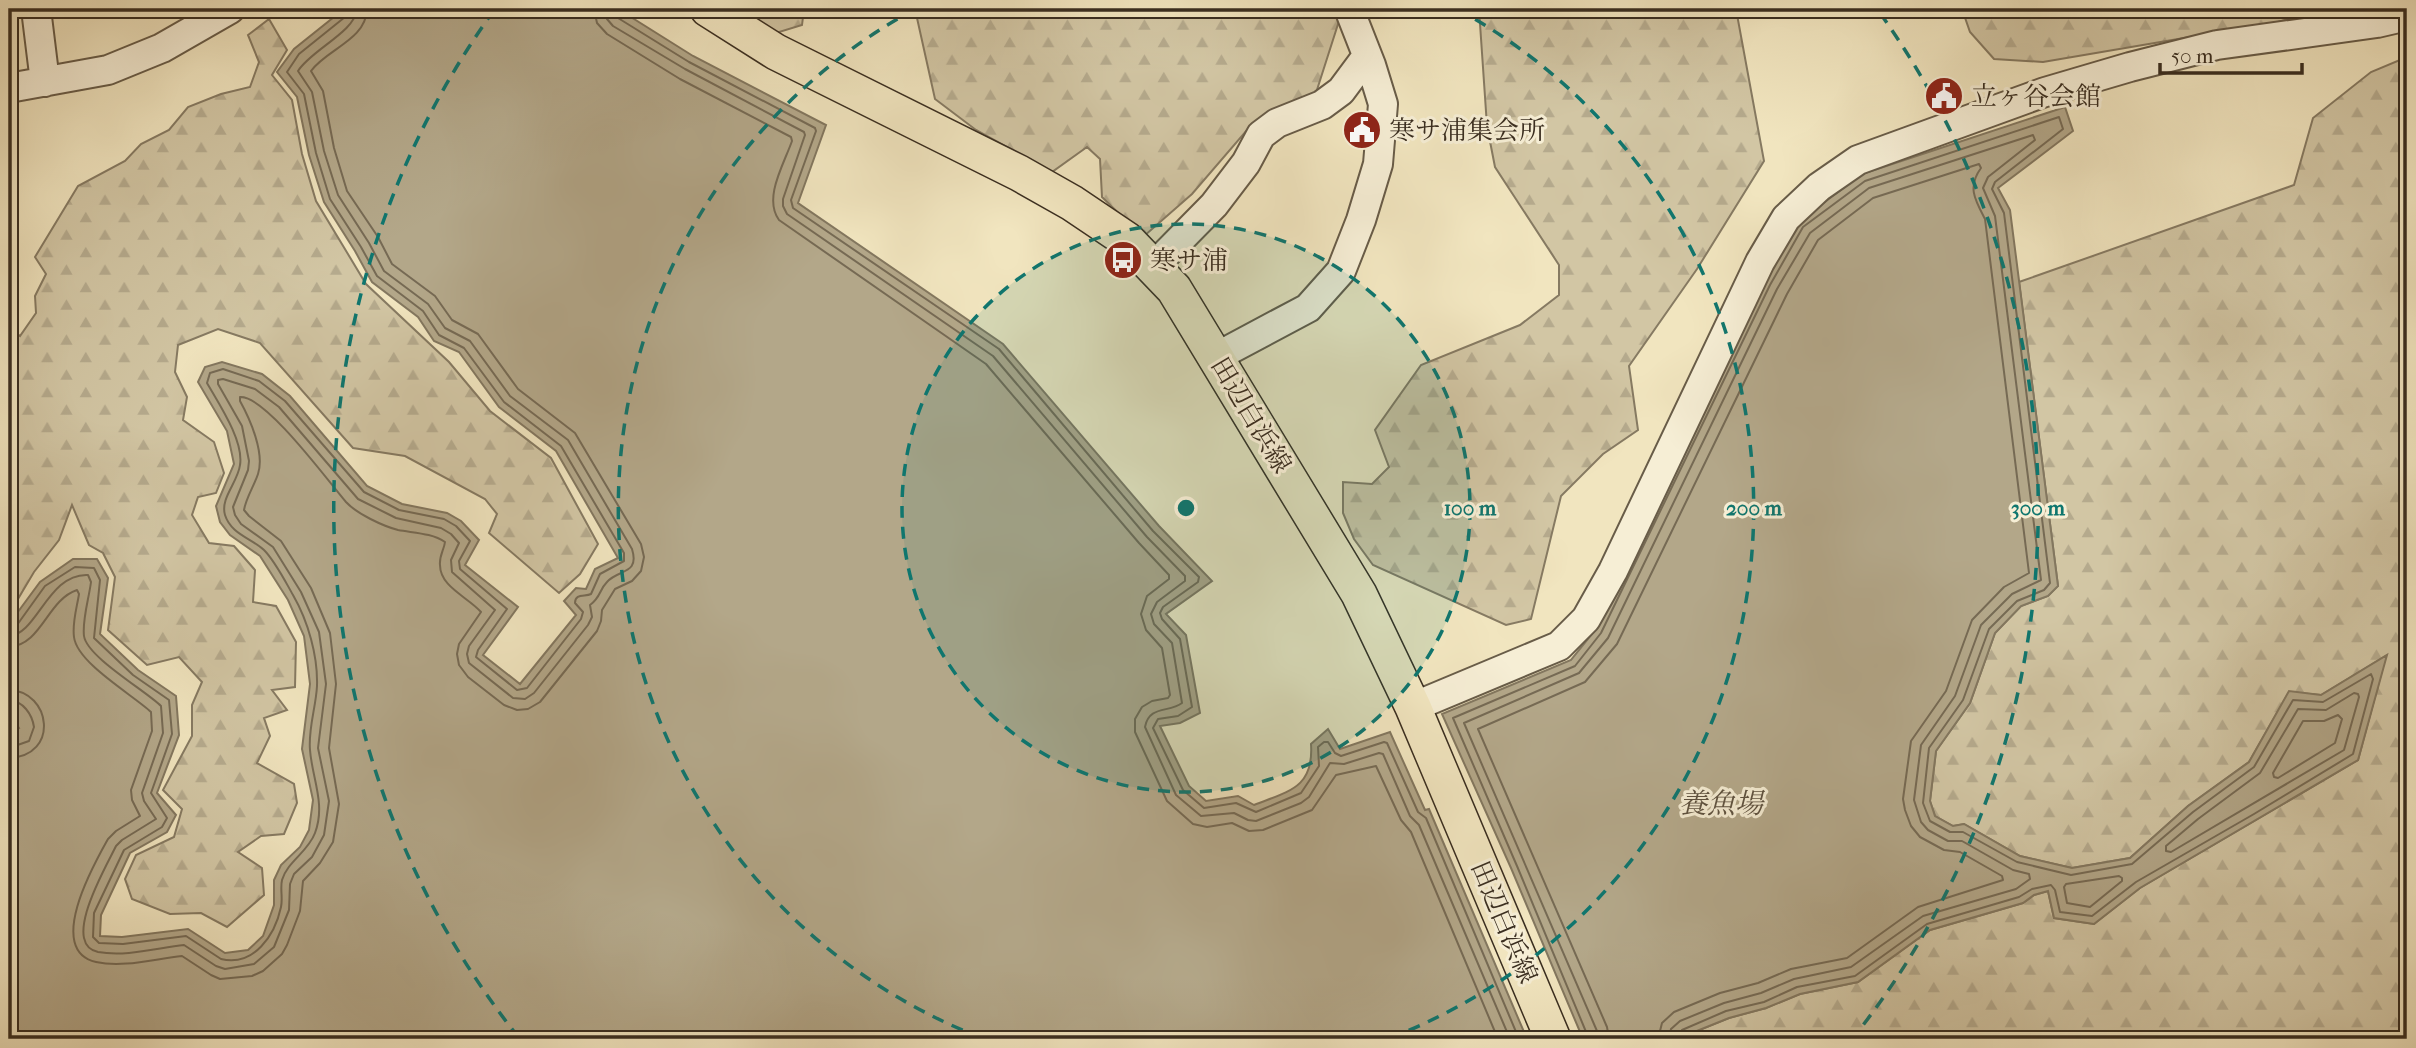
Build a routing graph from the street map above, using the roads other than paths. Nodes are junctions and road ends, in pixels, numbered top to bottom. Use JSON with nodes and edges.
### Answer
{"nodes":[{"id":1,"x":36,"y":9,"type":"edge"},
{"id":2,"x":230,"y":9,"type":"edge"},
{"id":3,"x":708,"y":9,"type":"edge"},
{"id":4,"x":1349,"y":9,"type":"edge"},
{"id":5,"x":2407,"y":16,"type":"edge"},
{"id":6,"x":1367,"y":55,"type":"junction"},
{"id":7,"x":46,"y":82,"type":"junction"},
{"id":8,"x":9,"y":88,"type":"edge"},
{"id":9,"x":1154,"y":266,"type":"junction"},
{"id":10,"x":1216,"y":357,"type":"junction"},
{"id":11,"x":1413,"y":707,"type":"junction"},
{"id":12,"x":1553,"y":1039,"type":"edge"}],
"edges":[{"from":1,"to":7,"type":"street"},
{"from":2,"to":7,"type":"street"},
{"from":3,"to":9,"type":"main road","name":"田辺白浜線"},
{"from":4,"to":6,"type":"street"},
{"from":5,"to":11,"type":"street"},
{"from":6,"to":9,"type":"street"},
{"from":6,"to":10,"type":"street"},
{"from":7,"to":8,"type":"street"},
{"from":9,"to":10,"type":"main road","name":"田辺白浜線"},
{"from":10,"to":11,"type":"main road","name":"田辺白浜線"},
{"from":11,"to":12,"type":"main road","name":"田辺白浜線"}]}
